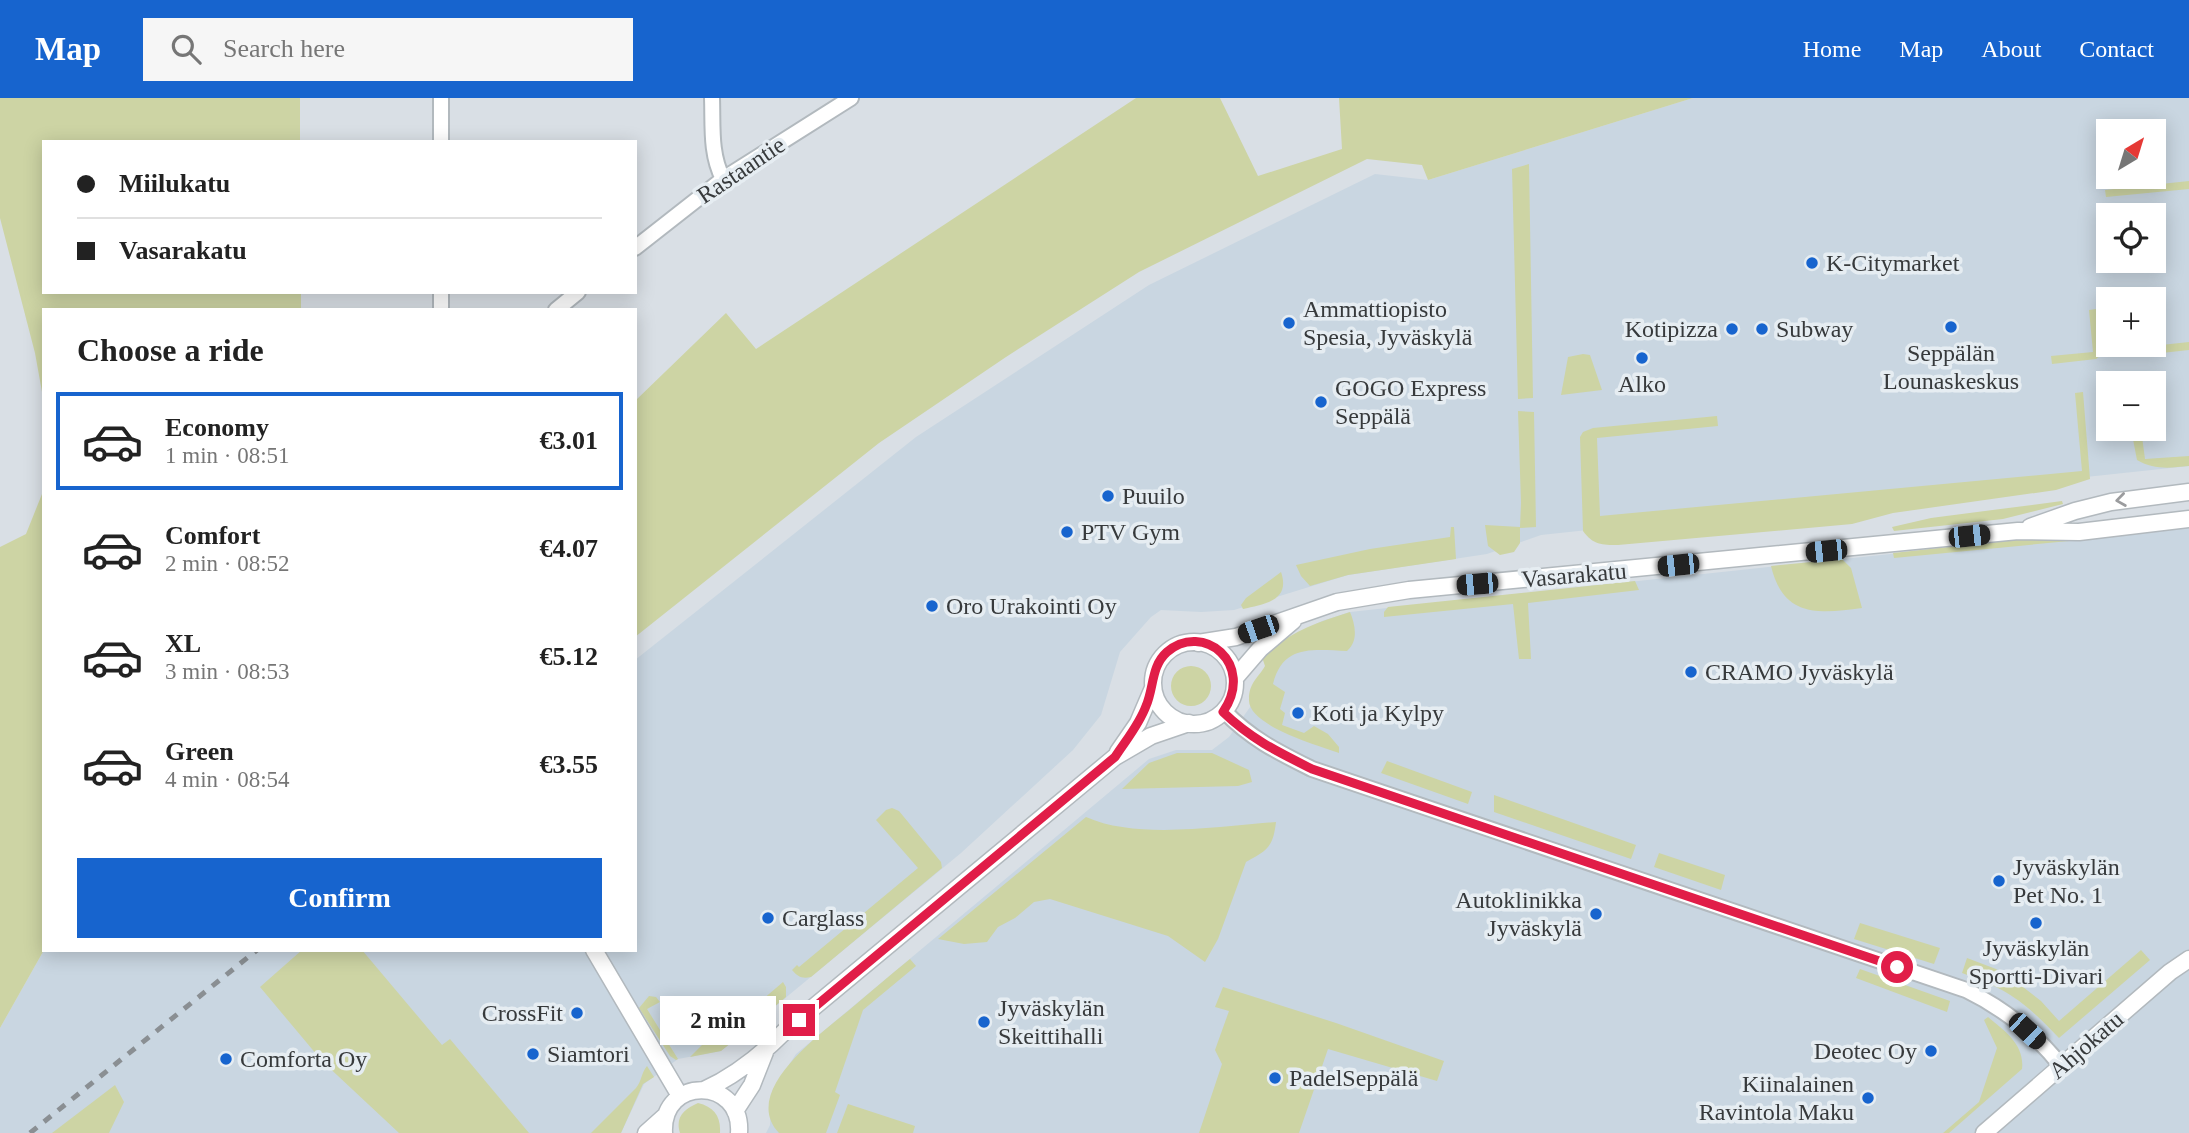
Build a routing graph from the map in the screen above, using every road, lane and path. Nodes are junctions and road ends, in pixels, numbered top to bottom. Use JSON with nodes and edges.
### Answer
{"nodes":[{"id":1,"x":441,"y":98,"type":"edge"},
{"id":2,"x":712,"y":98,"type":"edge"},
{"id":3,"x":851,"y":98,"type":"edge"},
{"id":4,"x":441,"y":140,"type":"edge"},
{"id":5,"x":723,"y":179,"type":"junction"},
{"id":6,"x":637,"y":246,"type":"edge"},
{"id":7,"x":576,"y":294,"type":"edge"},
{"id":8,"x":558,"y":308,"type":"edge"},
{"id":9,"x":2189,"y":492,"type":"edge"},
{"id":10,"x":2189,"y":519,"type":"edge"},
{"id":11,"x":2018,"y":531,"type":"junction"},
{"id":12,"x":1300,"y":615,"type":"junction"},
{"id":13,"x":1198,"y":643,"type":"junction"},
{"id":14,"x":1235,"y":678,"type":"junction"},
{"id":15,"x":1153,"y":688,"type":"junction"},
{"id":16,"x":1223,"y":712,"type":"junction"},
{"id":17,"x":1189,"y":723,"type":"junction"},
{"id":18,"x":1115,"y":757,"type":"junction"},
{"id":19,"x":595,"y":952,"type":"edge"},
{"id":20,"x":2189,"y":959,"type":"edge"},
{"id":21,"x":766,"y":1050,"type":"junction"},
{"id":22,"x":2061,"y":1066,"type":"junction"},
{"id":23,"x":704,"y":1090,"type":"junction"},
{"id":24,"x":680,"y":1096,"type":"junction"},
{"id":25,"x":665,"y":1116,"type":"junction"},
{"id":26,"x":737,"y":1121,"type":"edge"},
{"id":27,"x":646,"y":1133,"type":"edge"},
{"id":28,"x":664,"y":1133,"type":"edge"},
{"id":29,"x":755,"y":1133,"type":"edge"},
{"id":30,"x":1984,"y":1133,"type":"edge"}],
"edges":[{"from":1,"to":4,"type":"street"},
{"from":2,"to":5,"type":"street"},
{"from":3,"to":5,"type":"street","name":"Rastaantie"},
{"from":5,"to":6,"type":"street","name":"Rastaantie"},
{"from":7,"to":8,"type":"street"},
{"from":9,"to":11,"type":"street","name":"Vasarakatu","one_way":true},
{"from":10,"to":11,"type":"street","name":"Vasarakatu"},
{"from":11,"to":12,"type":"street","name":"Vasarakatu"},
{"from":12,"to":13,"type":"street","name":"Vasarakatu"},
{"from":12,"to":14,"type":"street","name":"Vasarakatu"},
{"from":13,"to":14,"type":"street"},
{"from":13,"to":15,"type":"street"},
{"from":14,"to":16,"type":"street"},
{"from":15,"to":17,"type":"street"},
{"from":15,"to":18,"type":"street"},
{"from":16,"to":17,"type":"street"},
{"from":16,"to":22,"type":"street"},
{"from":17,"to":18,"type":"street"},
{"from":18,"to":21,"type":"street"},
{"from":19,"to":24,"type":"street"},
{"from":20,"to":22,"type":"street","name":"Ahjokatu"},
{"from":21,"to":23,"type":"street"},
{"from":21,"to":26,"type":"street"},
{"from":22,"to":30,"type":"street","name":"Ahjokatu"},
{"from":23,"to":24,"type":"street"},
{"from":23,"to":26,"type":"street"},
{"from":24,"to":25,"type":"street"},
{"from":25,"to":27,"type":"street"},
{"from":25,"to":28,"type":"street"},
{"from":26,"to":29,"type":"street"}]}
